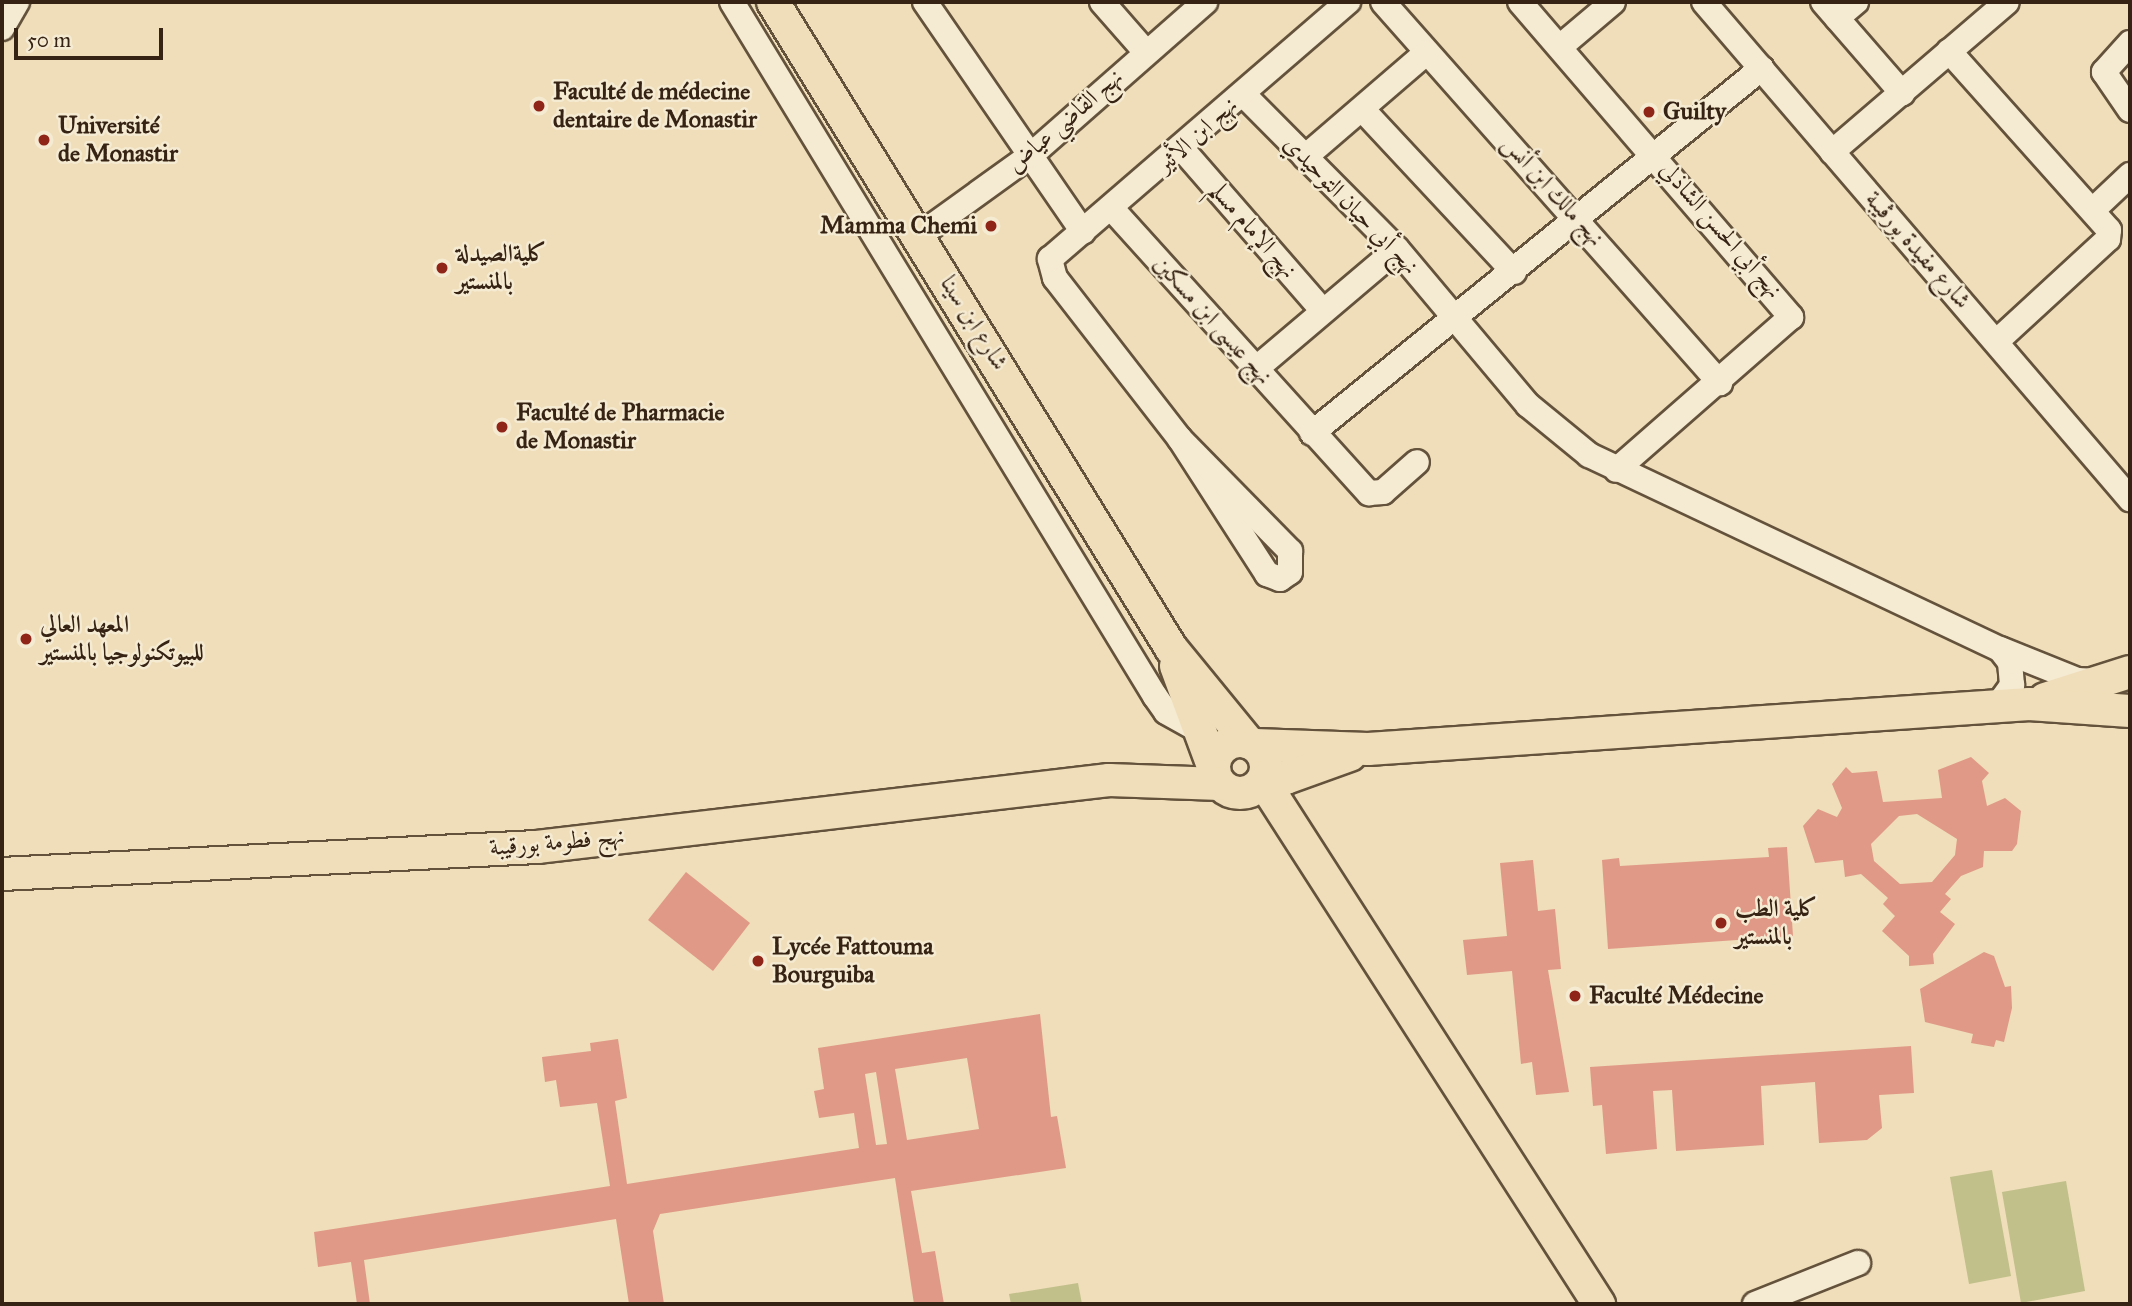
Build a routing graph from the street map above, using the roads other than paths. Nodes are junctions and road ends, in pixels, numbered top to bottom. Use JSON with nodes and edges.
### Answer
{"nodes":[{"id":1,"x":17,"y":2,"type":"edge"},
{"id":2,"x":732,"y":2,"type":"edge"},
{"id":3,"x":773,"y":2,"type":"edge"},
{"id":4,"x":925,"y":2,"type":"edge"},
{"id":5,"x":1102,"y":2,"type":"edge"},
{"id":6,"x":1203,"y":2,"type":"edge"},
{"id":7,"x":1348,"y":2,"type":"edge"},
{"id":8,"x":1383,"y":2,"type":"edge"},
{"id":9,"x":1520,"y":2,"type":"edge"},
{"id":10,"x":1613,"y":2,"type":"edge"},
{"id":11,"x":1704,"y":2,"type":"edge"},
{"id":12,"x":1856,"y":2,"type":"edge"},
{"id":13,"x":2007,"y":2,"type":"edge"},
{"id":14,"x":1830,"y":10,"type":"edge"},
{"id":15,"x":2,"y":28,"type":"edge"},
{"id":16,"x":2130,"y":43,"type":"edge"},
{"id":17,"x":1561,"y":46,"type":"junction"},
{"id":18,"x":1144,"y":50,"type":"junction"},
{"id":19,"x":1949,"y":51,"type":"junction"},
{"id":20,"x":1426,"y":53,"type":"junction"},
{"id":21,"x":1762,"y":68,"type":"junction"},
{"id":22,"x":1902,"y":93,"type":"junction"},
{"id":23,"x":1243,"y":94,"type":"junction"},
{"id":24,"x":1362,"y":109,"type":"junction"},
{"id":25,"x":2130,"y":110,"type":"edge"},
{"id":26,"x":1183,"y":150,"type":"junction"},
{"id":27,"x":1832,"y":152,"type":"junction"},
{"id":28,"x":1031,"y":155,"type":"junction"},
{"id":29,"x":1656,"y":156,"type":"junction"},
{"id":30,"x":1305,"y":158,"type":"junction"},
{"id":31,"x":2130,"y":175,"type":"edge"},
{"id":32,"x":2094,"y":209,"type":"junction"},
{"id":33,"x":1113,"y":210,"type":"junction"},
{"id":34,"x":1579,"y":219,"type":"junction"},
{"id":35,"x":1083,"y":232,"type":"junction"},
{"id":36,"x":920,"y":235,"type":"junction"},
{"id":37,"x":1396,"y":249,"type":"junction"},
{"id":38,"x":1514,"y":272,"type":"junction"},
{"id":39,"x":1322,"y":310,"type":"junction"},
{"id":40,"x":1456,"y":318,"type":"junction"},
{"id":41,"x":1997,"y":341,"type":"junction"},
{"id":42,"x":1258,"y":367,"type":"junction"},
{"id":43,"x":1720,"y":383,"type":"junction"},
{"id":44,"x":1312,"y":433,"type":"junction"},
{"id":45,"x":1180,"y":439,"type":"junction"},
{"id":46,"x":1417,"y":462,"type":"dead end"},
{"id":47,"x":1616,"y":470,"type":"junction"},
{"id":48,"x":2130,"y":499,"type":"edge"},
{"id":49,"x":1171,"y":648,"type":"junction"},
{"id":50,"x":2000,"y":649,"type":"junction"},
{"id":51,"x":2116,"y":677,"type":"edge"},
{"id":52,"x":2029,"y":704,"type":"junction"},
{"id":53,"x":1997,"y":706,"type":"junction"},
{"id":54,"x":2130,"y":711,"type":"edge"},
{"id":55,"x":1233,"y":762,"type":"junction"},
{"id":56,"x":2,"y":874,"type":"edge"},
{"id":57,"x":1858,"y":1263,"type":"dead end"},
{"id":58,"x":1599,"y":1304,"type":"edge"},
{"id":59,"x":1755,"y":1304,"type":"edge"}],
"edges":[{"from":1,"to":15,"type":"street"},
{"from":2,"to":55,"type":"street"},
{"from":3,"to":36,"type":"main road","name":"شارع ابن سينا"},
{"from":4,"to":28,"type":"street"},
{"from":5,"to":18,"type":"street"},
{"from":6,"to":18,"type":"street","name":"نهج القاضي عياض"},
{"from":7,"to":23,"type":"street","name":"نهج ابن الأثير"},
{"from":8,"to":20,"type":"street","name":"نهج مالك ابن أنس"},
{"from":9,"to":17,"type":"street","name":"نهج أبي الحسن الشاذلي"},
{"from":10,"to":17,"type":"street"},
{"from":11,"to":21,"type":"street","name":"شارع مفيدة بورڨيبة"},
{"from":12,"to":14,"type":"street"},
{"from":13,"to":19,"type":"street"},
{"from":14,"to":22,"type":"street"},
{"from":16,"to":25,"type":"street"},
{"from":17,"to":29,"type":"street","name":"نهج أبي الحسن الشاذلي"},
{"from":18,"to":28,"type":"street","name":"نهج القاضي عياض"},
{"from":19,"to":22,"type":"street"},
{"from":19,"to":32,"type":"street"},
{"from":20,"to":24,"type":"street"},
{"from":20,"to":34,"type":"street","name":"نهج مالك ابن أنس"},
{"from":21,"to":27,"type":"street","name":"شارع مفيدة بورڨيبة"},
{"from":21,"to":29,"type":"street"},
{"from":22,"to":27,"type":"street"},
{"from":23,"to":26,"type":"street","name":"نهج ابن الأثير"},
{"from":23,"to":30,"type":"street","name":"نهج أبي حيان التوحيدي"},
{"from":24,"to":30,"type":"street"},
{"from":24,"to":38,"type":"street"},
{"from":26,"to":33,"type":"street","name":"نهج ابن الأثير"},
{"from":26,"to":39,"type":"street","name":"نهج الإمام مسلم"},
{"from":27,"to":41,"type":"street","name":"شارع مفيدة بورڨيبة"},
{"from":28,"to":35,"type":"street"},
{"from":28,"to":36,"type":"street","name":"نهج القاضي عياض"},
{"from":29,"to":34,"type":"street"},
{"from":29,"to":43,"type":"street","name":"نهج أبي الحسن الشاذلي"},
{"from":30,"to":37,"type":"street","name":"نهج أبي حيان التوحيدي"},
{"from":31,"to":32,"type":"street"},
{"from":32,"to":41,"type":"street"},
{"from":33,"to":35,"type":"street","name":"نهج ابن الأثير"},
{"from":33,"to":42,"type":"street","name":"نهج عيسى ابن مسكين"},
{"from":34,"to":38,"type":"street"},
{"from":34,"to":43,"type":"street","name":"نهج مالك ابن أنس"},
{"from":35,"to":45,"type":"street","name":"نهج ابن الأثير"},
{"from":36,"to":49,"type":"main road","name":"شارع ابن سينا"},
{"from":37,"to":39,"type":"street"},
{"from":37,"to":40,"type":"street","name":"نهج أبي حيان التوحيدي"},
{"from":38,"to":40,"type":"street"},
{"from":39,"to":42,"type":"street"},
{"from":40,"to":44,"type":"street"},
{"from":40,"to":47,"type":"street","name":"نهج أبي حيان التوحيدي"},
{"from":41,"to":48,"type":"street","name":"شارع مفيدة بورڨيبة"},
{"from":42,"to":44,"type":"street","name":"نهج عيسى ابن مسكين"},
{"from":43,"to":47,"type":"street","name":"نهج أبي الحسن الشاذلي"},
{"from":44,"to":46,"type":"street","name":"نهج عيسى ابن مسكين"},
{"from":45,"to":45,"type":"street"},
{"from":47,"to":50,"type":"street","name":"نهج أبي حيان التوحيدي"},
{"from":49,"to":55,"type":"main road"},
{"from":49,"to":55,"type":"main road"},
{"from":50,"to":51,"type":"street","name":"نهج أبي حيان التوحيدي"},
{"from":50,"to":53,"type":"street"},
{"from":51,"to":52,"type":"main road"},
{"from":52,"to":53,"type":"main road","name":"نهج فطومة بورقيبة"},
{"from":52,"to":54,"type":"main road"},
{"from":53,"to":55,"type":"main road","name":"نهج فطومة بورقيبة"},
{"from":55,"to":56,"type":"main road","name":"نهج فطومة بورقيبة"},
{"from":55,"to":58,"type":"main road"},
{"from":57,"to":59,"type":"street"}]}
